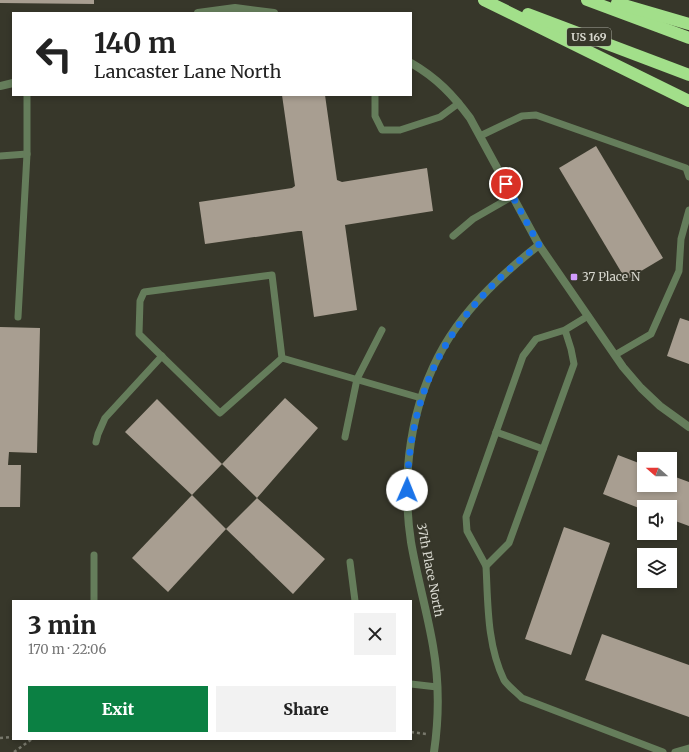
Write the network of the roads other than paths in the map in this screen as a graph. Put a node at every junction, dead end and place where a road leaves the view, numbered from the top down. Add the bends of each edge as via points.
1 (484, 0) edge
2 (490, 0) edge
3 (587, 0) edge
4 (605, 0) edge
5 (205, 12) edge
6 (266, 12) edge
7 (689, 24) edge
8 (689, 38) edge
9 (412, 64) edge
10 (689, 75) edge
11 (12, 83) edge
12 (0, 86) edge
13 (27, 96) edge
14 (375, 96) edge
15 (689, 101) edge
16 (459, 102) junction
17 (480, 136) junction
18 (27, 154) junction
19 (0, 156) edge
20 (689, 177) edge
21 (513, 196) junction
22 (689, 210) edge
23 (453, 236) dead end
24 (539, 245) junction
25 (588, 316) junction
26 (18, 317) dead end
27 (382, 330) dead end
28 (565, 330) junction
29 (615, 355) junction
30 (162, 356) junction
31 (282, 358) junction
32 (357, 379) junction
33 (421, 398) junction
34 (689, 427) edge
35 (496, 432) junction
36 (345, 437) dead end
37 (96, 442) dead end
38 (543, 449) junction
39 (94, 555) dead end
40 (350, 562) dead end
41 (486, 566) junction
42 (94, 600) edge
43 (355, 600) edge
44 (412, 684) edge
45 (437, 687) junction
46 (689, 748) edge
47 (434, 752) edge
48 (663, 752) edge
49 (675, 752) edge

1 - 15 highway
2 - 10 highway, US 169
3 - 8 highway
4 - 7 highway
5 - 6 street via 235,8
9 - 16 street via 444,86
11 - 12 street
13 - 18 lane
14 - 16 lane via 375,116 382,130 400,130 440,117
16 - 17 street
17 - 20 lane via 522,116 536,115 686,168
17 - 21 street
18 - 19 lane
18 - 26 lane
21 - 23 lane via 485,211
21 - 24 street
22 - 29 lane via 681,239 679,271 651,334
24 - 25 street
24 - 33 street, 37th Place North via 493,284 467,313 444,346
25 - 28 lane
25 - 29 street
27 - 32 lane
28 - 35 lane via 536,339 523,356
28 - 38 lane via 574,364
29 - 34 street via 641,388
30 - 31 lane via 220,413
30 - 31 lane via 140,334 140,301 144,292 272,275
30 - 37 lane via 105,418
31 - 32 lane
32 - 33 lane
32 - 36 lane
33 - 45 street, 37th Place North via 408,464 407,503 411,543 433,647
35 - 38 lane
35 - 41 lane via 466,517 467,531
38 - 41 lane via 509,543
39 - 42 lane
40 - 43 lane
41 - 48 lane via 488,615 494,650 505,681 522,698
44 - 45 lane
45 - 47 street, 37th Place North via 437,735
46 - 49 lane

